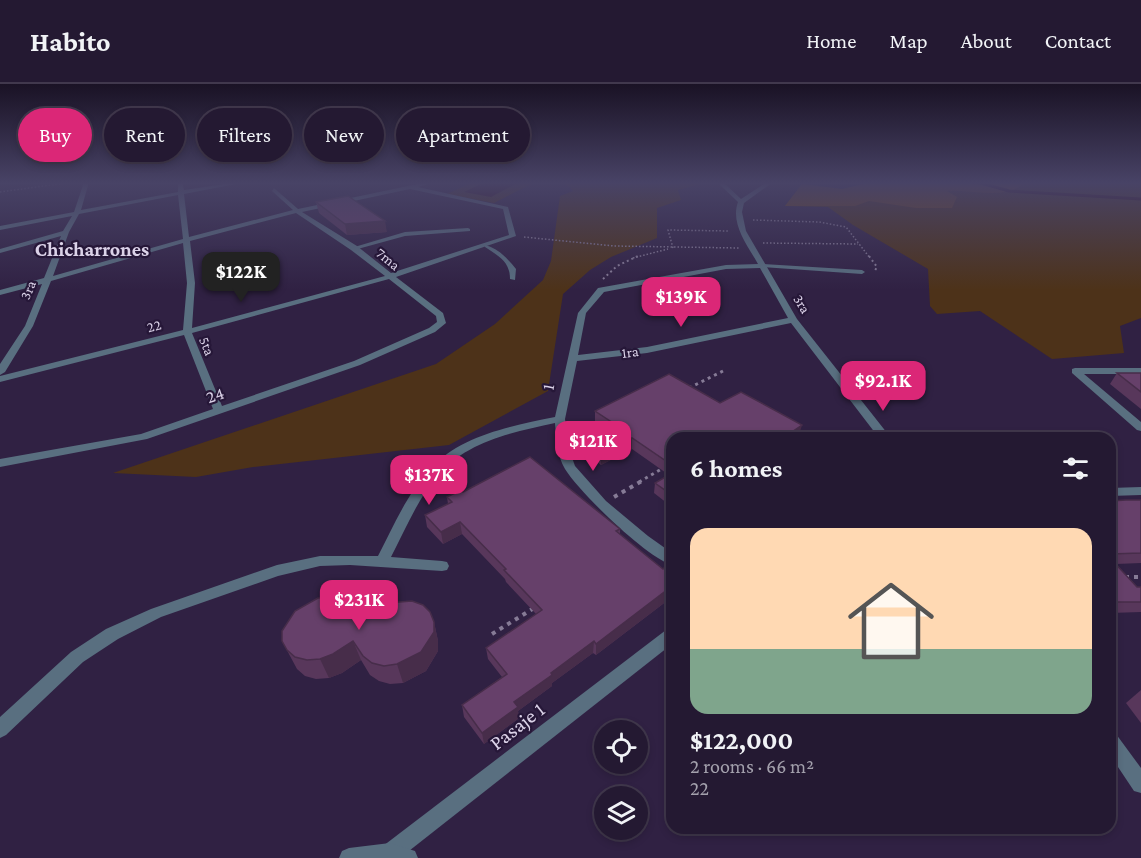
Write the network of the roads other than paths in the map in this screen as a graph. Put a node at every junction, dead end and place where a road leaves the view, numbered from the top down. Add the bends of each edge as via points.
1 (50, 218) edge
2 (73, 218) edge
3 (184, 218) edge
4 (273, 218) edge
5 (307, 218) edge
6 (509, 218) edge
7 (739, 218) edge
8 (0, 228) edge
9 (468, 230) dead end
10 (66, 232) junction
11 (186, 240) junction
12 (487, 246) junction
13 (354, 248) junction
14 (0, 250) edge
15 (763, 266) junction
16 (862, 272) road end
17 (388, 277) junction
18 (49, 279) junction
19 (513, 279) dead end
20 (0, 293) edge
21 (793, 320) junction
22 (432, 330) joint
23 (187, 332) junction
24 (572, 359) junction
25 (1141, 371) edge
26 (0, 372) edge
27 (0, 379) edge
28 (219, 411) junction
29 (560, 419) junction
30 (1141, 428) edge
31 (880, 432) edge
32 (0, 463) edge
33 (1141, 491) edge
34 (1116, 492) edge
35 (666, 556) edge
36 (382, 562) junction
37 (442, 566) dead end
38 (666, 640) edge
39 (0, 729) edge
40 (1116, 749) edge
41 (1141, 784) edge
42 (399, 856) edge
43 (349, 858) edge

1 - 8 street
2 - 10 street, 3ra
3 - 11 street, 5ta
4 - 11 street
5 - 13 street, 7ma
6 - 12 street, 22 via 513,236
7 - 15 street, 3ra
9 - 13 lane via 405,234
10 - 14 street
10 - 18 street, 3ra
11 - 18 street
11 - 23 street, 5ta via 191,283
12 - 17 street, 22
12 - 19 lane via 513,268
13 - 17 street, 7ma
15 - 16 lane
15 - 21 street, 3ra
15 - 24 street, 1 via 726,267 601,290 582,313
17 - 22 street, 7ma via 440,315 442,323
17 - 23 street, 22
18 - 20 street
18 - 26 street, 3ra via 29,326
21 - 24 street, 1ra via 646,350
21 - 31 street, 3ra
22 - 28 street, 24 via 357,363
23 - 27 street, 22
23 - 28 street, 5ta
24 - 29 street, 1
25 - 30 street via 1075,371
28 - 32 street, 24 via 143,437
29 - 35 street, 1 via 563,449 570,467 602,504
29 - 36 street via 473,444 434,471
33 - 34 street
36 - 37 street
36 - 39 street via 320,561 156,613 112,634 77,657
38 - 42 street, Pasaje 1
40 - 41 street
42 - 43 street

